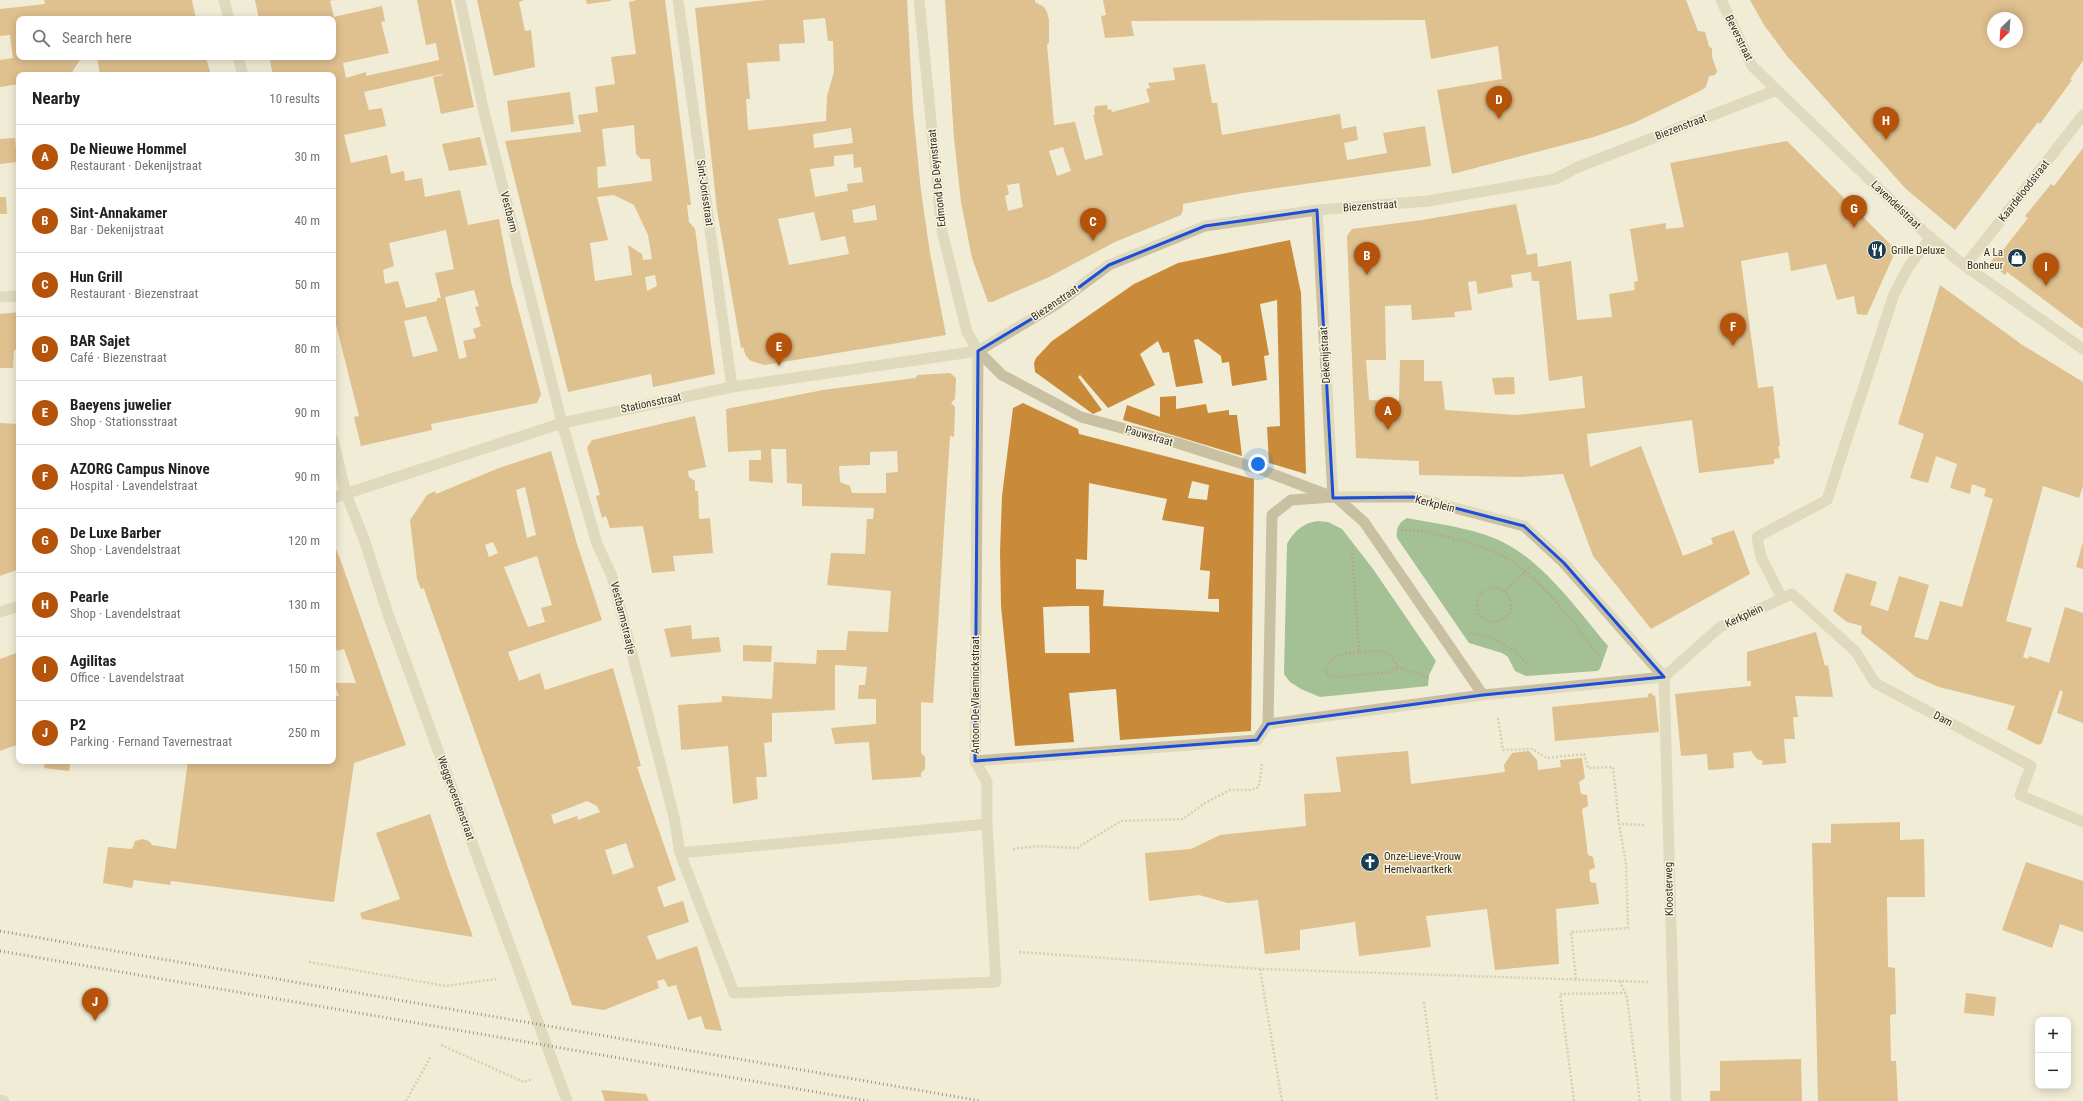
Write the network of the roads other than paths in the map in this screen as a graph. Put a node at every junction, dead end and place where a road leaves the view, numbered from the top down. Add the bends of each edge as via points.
1 (224, 0) edge
2 (460, 0) edge
3 (678, 0) edge
4 (919, 0) edge
5 (1721, 0) edge
6 (228, 16) edge
7 (239, 60) edge
8 (242, 72) edge
9 (1777, 90) junction
10 (2083, 115) edge
11 (1317, 210) junction
12 (1931, 237) junction
13 (1965, 266) junction
14 (16, 296) edge
15 (0, 297) edge
16 (2083, 349) edge
17 (978, 351) junction
18 (732, 387) junction
19 (562, 423) junction
20 (336, 452) edge
21 (346, 494) junction
22 (336, 497) edge
23 (1335, 498) junction
24 (1792, 594) joint
25 (1782, 598) junction
26 (16, 607) edge
27 (0, 612) edge
28 (1664, 677) junction
29 (1488, 695) junction
30 (1268, 724) junction
31 (975, 761) junction
32 (2083, 822) edge
33 (987, 824) junction
34 (680, 853) junction
35 (0, 1100) edge
36 (4, 1101) edge
37 (567, 1101) edge
38 (1676, 1101) edge

1 - 6 street
2 - 19 street, Vestbarm via 483,108
3 - 18 street, Sint-Jorisstraat
4 - 17 street, Edmond De Deynstraat via 942,232 967,332
5 - 9 street, Beverstraat via 1752,66
7 - 8 street
9 - 11 street, Biezenstraat via 1578,167 1555,179 1428,201
9 - 12 street, Lavendelstraat
10 - 13 street, Kaardeloodstraat
11 - 17 street, Biezenstraat via 1205,226 1109,265 1055,305
11 - 23 street, Dekenijstraat
12 - 13 street, Lavendelstraat
12 - 25 street via 1909,266 1894,294 1827,500 1757,537 1761,557
13 - 16 street, Lavendelstraat
14 - 15 street
17 - 18 street, Stationsstraat
17 - 23 street, Pauwstraat via 1002,375 1081,417 1177,443 1255,468
17 - 31 street, Antoon De Vlaeminckstraat
18 - 19 street, Stationsstraat
19 - 21 street, Stationsstraat
19 - 34 street, Vestbarmstraatje via 597,544 612,576 674,817
20 - 21 street, Weggevoerdenstraat
21 - 22 street, Stationsstraat
21 - 37 street, Weggevoerdenstraat
23 - 28 street, Kerkplein via 1413,498 1524,526 1564,563
23 - 29 street via 1364,522
23 - 30 street, Kerkplein via 1291,500 1272,515
24 - 25 street, Kerkplein
24 - 32 street, Dam via 1856,652 1875,683 2031,766 2020,795
25 - 28 street, Kerkplein via 1720,627
26 - 27 street
28 - 29 street
28 - 38 street, Kloosterweg
29 - 30 street
30 - 31 street, Antoon De Vlaeminckstraat via 1257,740
31 - 33 street via 987,782
33 - 34 street
33 - 34 street, Vestbarmstraatje via 996,982 734,993
35 - 36 street

